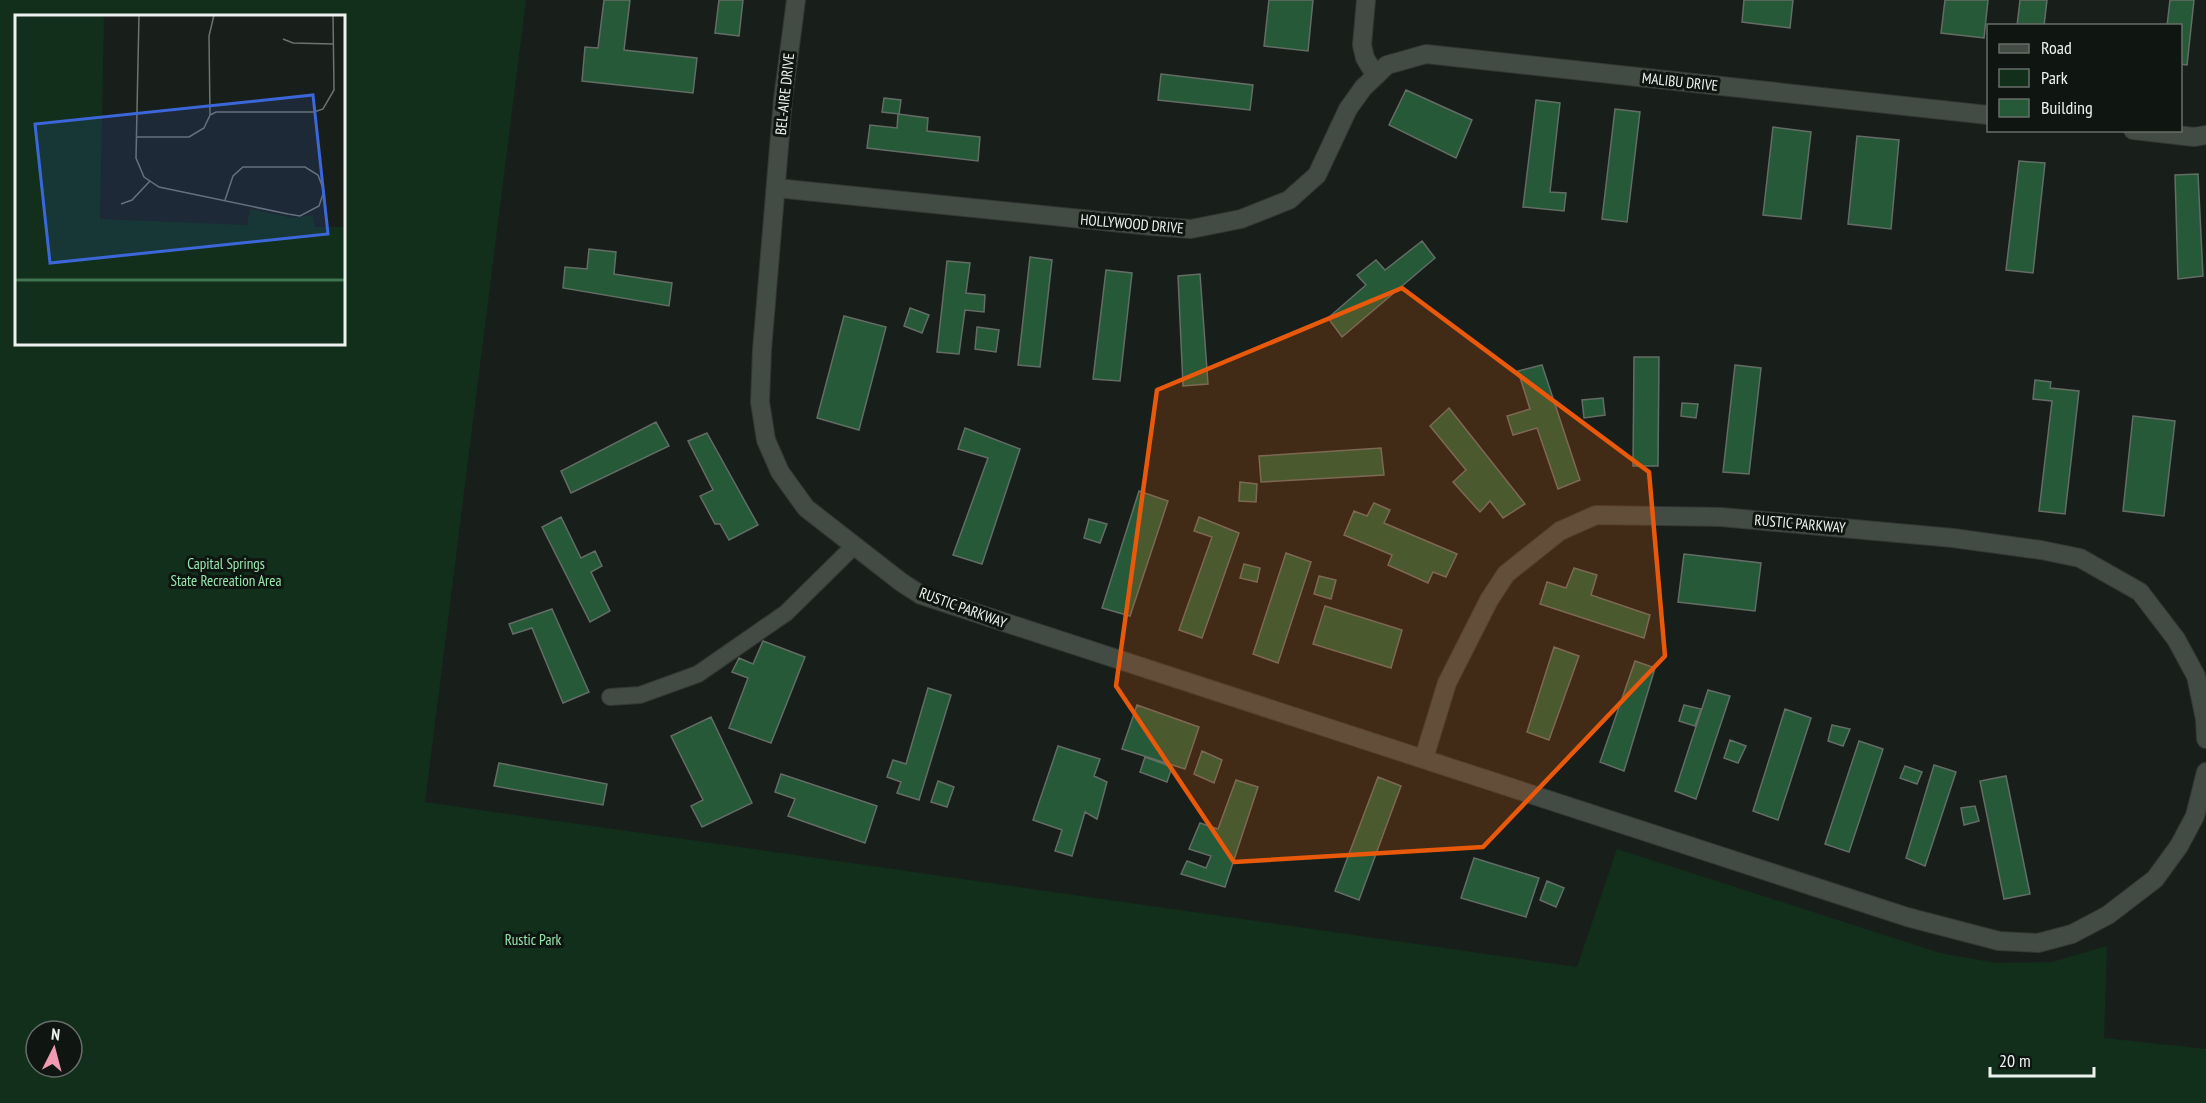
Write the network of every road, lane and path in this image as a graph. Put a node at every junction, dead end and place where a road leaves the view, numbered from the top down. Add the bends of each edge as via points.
1 (796, 0) edge
2 (1366, 0) edge
3 (1376, 76) junction
4 (1987, 115) edge
5 (2150, 132) edge
6 (2206, 135) edge
7 (776, 188) junction
8 (854, 546) junction
9 (610, 697) dead end
10 (2206, 739) edge
11 (1424, 758) junction
12 (2206, 772) edge

1 - 7 street, BEL-AIRE DRIVE
2 - 3 street via 1362,45
3 - 4 street, MALIBU DRIVE via 1387,65 1426,54
3 - 7 street, HOLLYWOOD DRIVE via 1348,109 1317,175 1288,200 1241,219 1191,229
5 - 6 street
7 - 8 street, RUSTIC PARKWAY via 762,350 760,402 766,440 780,472 806,508
8 - 9 lane via 786,613 698,674 640,694
8 - 11 street, RUSTIC PARKWAY via 921,595
10 - 11 street, RUSTIC PARKWAY via 2196,676 2176,639 2140,592 2080,558 1953,538 1721,517 1596,515 1560,531 1506,574 1447,683
11 - 12 street, RUSTIC PARKWAY via 1907,917 1999,941 2038,943 2072,934 2108,915 2155,879 2195,816

